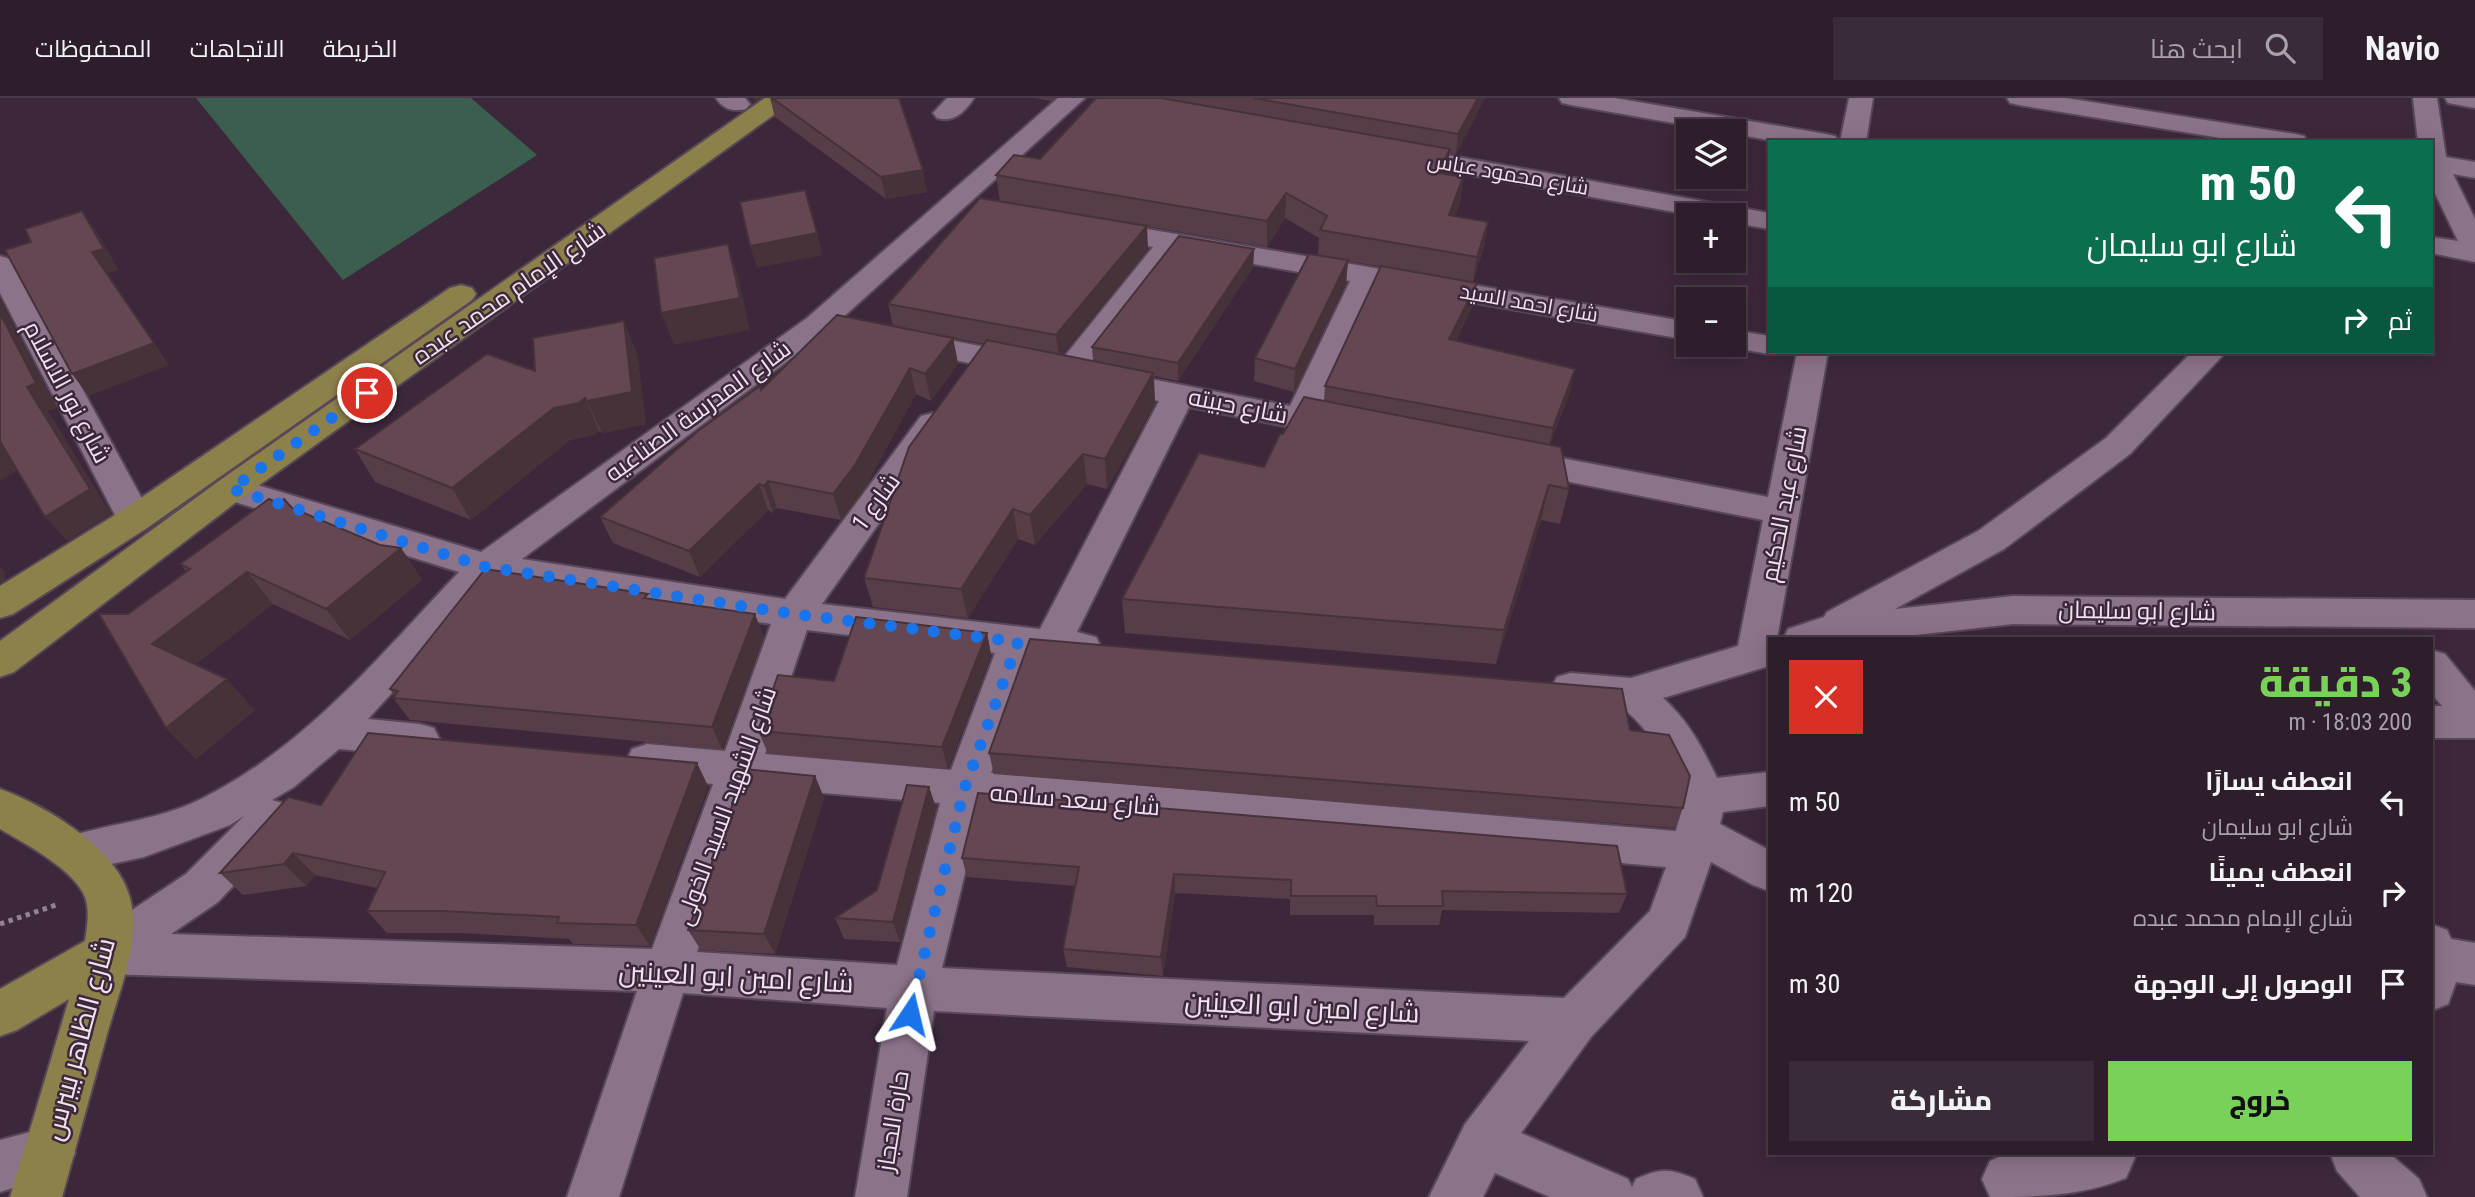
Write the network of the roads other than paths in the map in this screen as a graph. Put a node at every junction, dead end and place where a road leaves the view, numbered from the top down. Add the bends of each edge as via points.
1 (781, 98) edge
2 (1572, 98) edge
3 (1861, 98) edge
4 (2019, 98) edge
5 (2425, 98) edge
6 (2457, 98) edge
7 (1083, 99) edge
8 (737, 100) edge
9 (2475, 101) edge
10 (1814, 140) edge
11 (1853, 140) edge
12 (2282, 140) edge
13 (2430, 140) edge
14 (1370, 150) edge
15 (2433, 163) edge
16 (2433, 165) edge
17 (2475, 170) edge
18 (1768, 221) edge
19 (1063, 223) edge
20 (1172, 242) junction
21 (2433, 246) edge
22 (2475, 247) edge
23 (2475, 254) edge
24 (2433, 262) edge
25 (0, 265) edge
26 (1367, 275) junction
27 (818, 324) junction
28 (1676, 329) edge
29 (1746, 341) edge
30 (1768, 345) edge
31 (1812, 354) edge
32 (2208, 354) edge
33 (983, 356) junction
34 (1067, 373) junction
35 (1179, 394) junction
36 (1301, 418) junction
37 (1368, 431) edge
38 (1488, 455) edge
39 (231, 489) junction
40 (1783, 512) junction
41 (135, 519) junction
42 (486, 567) junction
43 (0, 604) edge
44 (794, 614) junction
45 (2475, 614) edge
46 (2064, 624) edge
47 (2400, 627) edge
48 (1812, 635) edge
49 (1035, 643) junction
50 (1121, 650) edge
51 (1762, 653) edge
52 (0, 662) edge
53 (2433, 668) edge
54 (1535, 685) edge
55 (1631, 693) junction
56 (2475, 721) edge
57 (2433, 722) edge
58 (331, 732) junction
59 (453, 743) edge
60 (616, 758) edge
61 (738, 770) junction
62 (964, 790) junction
63 (1768, 790) edge
64 (0, 807) edge
65 (1698, 827) junction
66 (74, 853) junction
67 (1768, 871) edge
68 (106, 953) junction
69 (667, 971) junction
70 (914, 988) junction
71 (0, 1014) edge
72 (1574, 1021) junction
73 (1483, 1142) junction
74 (2111, 1155) edge
75 (2357, 1155) edge
76 (0, 1166) edge
77 (43, 1175) edge
78 (2008, 1176) edge
79 (593, 1197) edge
80 (881, 1197) edge
81 (1455, 1197) edge
82 (1610, 1197) edge
83 (1654, 1197) edge
84 (1677, 1197) edge
85 (2401, 1197) edge

1 - 39 main road, شارع الإمام محمد عبده
2 - 10 street
3 - 11 street
4 - 12 street
5 - 13 street
6 - 9 street
7 - 27 street, شارع المدرسة الصناعيه via 968,207
8 - 41 main road, شارع الإمام محمد عبده
14 - 18 street, شارع محمود عباس
15 - 17 street
16 - 22 street
19 - 20 street, شارع احمد السيد
20 - 26 street, شارع احمد السيد
20 - 34 street
21 - 23 street
23 - 24 street
25 - 41 street, شارع نور الاسلام
26 - 28 street, شارع احمد السيد
26 - 36 street
27 - 33 street, شارع حبيته
27 - 42 street, شارع المدرسة الصناعيه
29 - 30 street
31 - 40 street, شارع عبد الحكيم
32 - 48 street via 2118,446 1991,540
33 - 34 street, شارع حبيته
33 - 44 street, شارع 1
34 - 35 street, شارع حبيته
35 - 36 street, شارع حبيته
35 - 49 street, حارة الحجاز
36 - 37 street, شارع حبيته
38 - 40 street
39 - 42 street
39 - 52 main road, شارع الإمام محمد عبده
40 - 51 street, شارع عبد الحكيم
41 - 43 main road, شارع الإمام محمد عبده
42 - 44 street
42 - 58 street, شارع المدرسة الصناعيه
44 - 49 street
44 - 61 street, شارع الشهيد السيد الخولى
45 - 47 street, شارع ابو سليمان
46 - 47 street, شارع ابو سليمان
46 - 48 street, شارع ابو سليمان via 2013,610
49 - 50 street
49 - 62 street, حارة الحجاز
51 - 55 street
53 - 56 street
54 - 55 street
55 - 65 street via 1664,723 1687,759
56 - 57 street
58 - 59 street
58 - 66 street, شارع المدرسة الصناعيه via 279,775 215,812 144,839
58 - 68 street, شارع المدرسة الصناعيه via 300,782 257,835 202,888
60 - 61 street, شارع سعد سلامه
61 - 62 street, شارع سعد سلامه
61 - 69 street, شارع الشهيد السيد الخولى
62 - 65 street, شارع سعد سلامه
62 - 70 street, حارة الحجاز
63 - 65 street
64 - 66 main road
65 - 67 street
65 - 72 street via 1669,923
66 - 68 main road, شارع الظاهر بيبرس via 105,888 110,920
68 - 69 street, شارع امين ابو العينين
68 - 71 main road
68 - 77 main road, شارع الظاهر بيبرس
69 - 70 street, شارع امين ابو العينين
69 - 79 street, شارع الشهيد السيد الخولى
70 - 72 street, شارع امين ابو العينين
70 - 80 street, حارة الحجاز
72 - 73 street
73 - 81 street
73 - 82 street
74 - 78 street via 2108,1160
75 - 85 street
76 - 77 street
83 - 84 street

